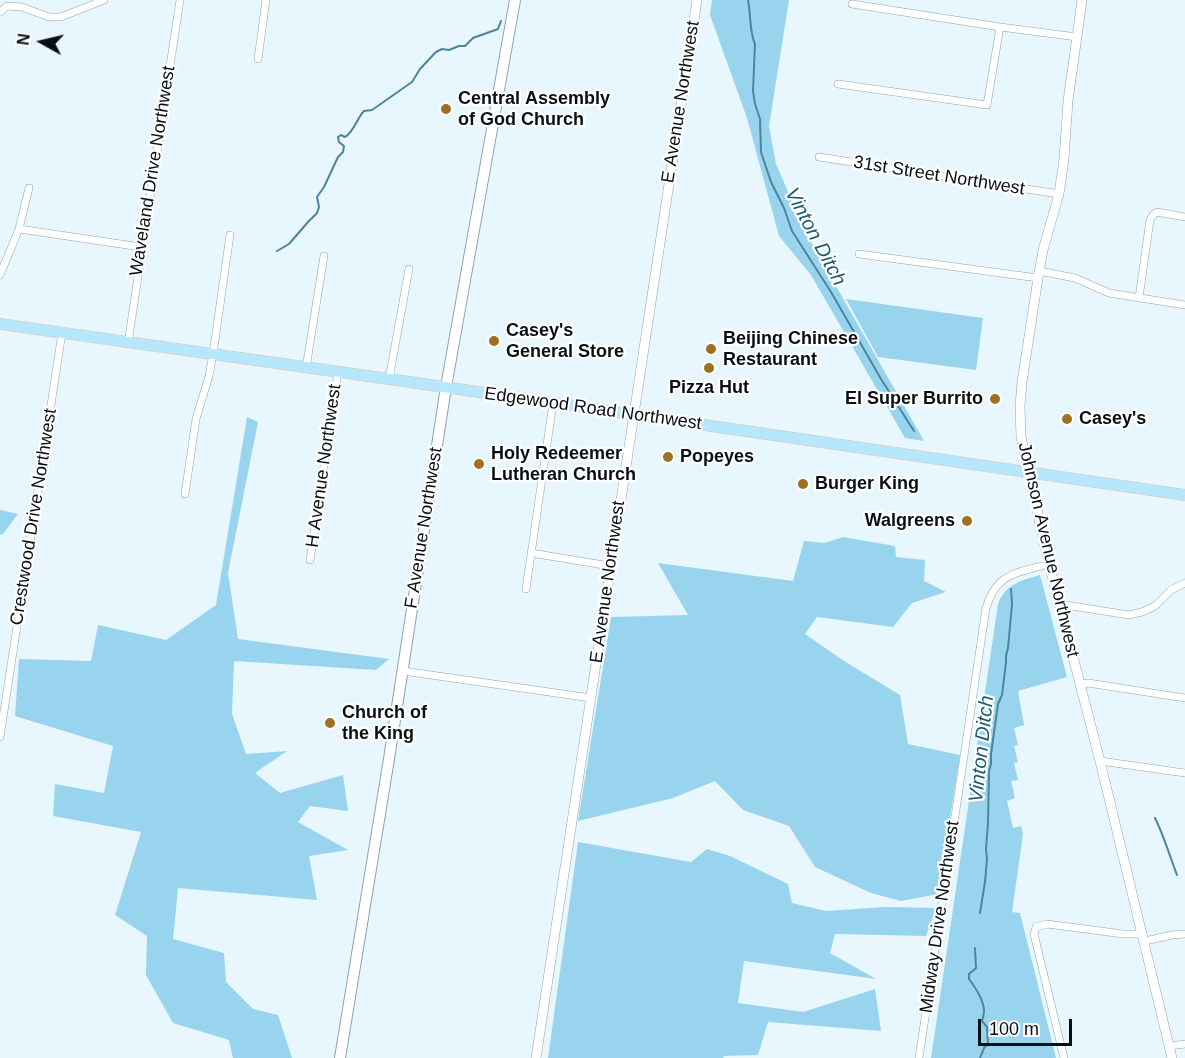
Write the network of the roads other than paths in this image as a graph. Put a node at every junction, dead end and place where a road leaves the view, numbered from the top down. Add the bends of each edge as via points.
1 (104, 0) edge
2 (180, 0) edge
3 (266, 0) edge
4 (515, 0) edge
5 (697, 0) edge
6 (1082, 0) edge
7 (852, 4) dead end
8 (4, 6) edge
9 (0, 12) edge
10 (1000, 27) junction
11 (1077, 37) junction
12 (258, 59) dead end
13 (838, 84) dead end
14 (819, 157) dead end
15 (29, 188) dead end
16 (1059, 194) junction
17 (1185, 217) edge
18 (19, 229) junction
19 (230, 235) dead end
20 (141, 247) junction
21 (859, 254) dead end
22 (324, 256) dead end
23 (410, 269) dead end
24 (0, 275) edge
25 (1038, 275) junction
26 (1139, 298) junction
27 (1185, 304) edge
28 (0, 324) edge
29 (62, 333) junction
30 (128, 343) junction
31 (213, 354) junction
32 (306, 368) junction
33 (338, 372) junction
34 (389, 379) junction
35 (446, 387) junction
36 (553, 403) junction
37 (634, 415) junction
38 (1028, 472) junction
39 (185, 494) dead end
40 (1185, 495) edge
41 (531, 553) junction
42 (310, 560) dead end
43 (1049, 564) junction
44 (610, 566) junction
45 (1185, 583) edge
46 (526, 589) dead end
47 (1059, 604) junction
48 (403, 671) junction
49 (1080, 684) junction
50 (591, 698) junction
51 (1185, 698) edge
52 (0, 737) edge
53 (1100, 761) junction
54 (1185, 773) edge
55 (1185, 934) edge
56 (1144, 937) junction
57 (1185, 1044) edge
58 (1170, 1046) junction
59 (340, 1058) edge
60 (536, 1058) edge
61 (919, 1058) edge
62 (1064, 1058) edge
63 (1172, 1058) edge

1 - 8 street via 60,17
2 - 20 street, Waveland Drive Northwest
3 - 12 street
4 - 35 main road, F Avenue Northwest
5 - 37 street, E Avenue Northwest
6 - 11 street, Johnson Avenue Northwest
7 - 10 street
8 - 9 street
10 - 11 street
10 - 13 street via 987,105
11 - 16 street, Johnson Avenue Northwest
14 - 16 street, 31st Street Northwest
15 - 18 street
16 - 25 street, Johnson Avenue Northwest
17 - 26 street via 1157,212 1150,220
18 - 20 street
18 - 24 street
19 - 31 street
20 - 30 street, Waveland Drive Northwest
21 - 25 street
22 - 32 street, H Avenue Northwest
23 - 34 street
25 - 26 street via 1075,278 1110,293
25 - 38 street, Johnson Avenue Northwest via 1020,406
26 - 27 street
28 - 29 main road, Edgewood Road Northwest
29 - 30 main road, Edgewood Road Northwest
29 - 52 street, Crestwood Drive Northwest
30 - 31 main road, Edgewood Road Northwest
31 - 32 main road, Edgewood Road Northwest
31 - 39 street via 196,419
32 - 33 main road, Edgewood Road Northwest
33 - 34 main road, Edgewood Road Northwest
33 - 42 street, H Avenue Northwest
34 - 35 main road, Edgewood Road Northwest
35 - 36 main road, Edgewood Road Northwest
35 - 48 main road, F Avenue Northwest
36 - 37 main road, Edgewood Road Northwest
36 - 41 street
37 - 38 main road, Edgewood Road Northwest
37 - 44 street, E Avenue Northwest
38 - 40 main road, Edgewood Road Northwest
38 - 43 street, Johnson Avenue Northwest
41 - 44 street
41 - 46 street
43 - 47 street, Johnson Avenue Northwest
43 - 61 street, Midway Drive Northwest via 1011,574 996,587 986,608
44 - 50 street, E Avenue Northwest
45 - 47 street via 1155,606 1135,614
47 - 49 street, Johnson Avenue Northwest
48 - 50 street
48 - 59 main road, F Avenue Northwest
49 - 51 street
49 - 53 street, Johnson Avenue Northwest
50 - 60 street, E Avenue Northwest
53 - 54 street
53 - 56 street, Johnson Avenue Northwest
55 - 56 street
56 - 58 street, Johnson Avenue Northwest
56 - 62 street via 1047,924 1036,927 1034,934
57 - 58 street
58 - 63 street, Johnson Avenue Northwest

